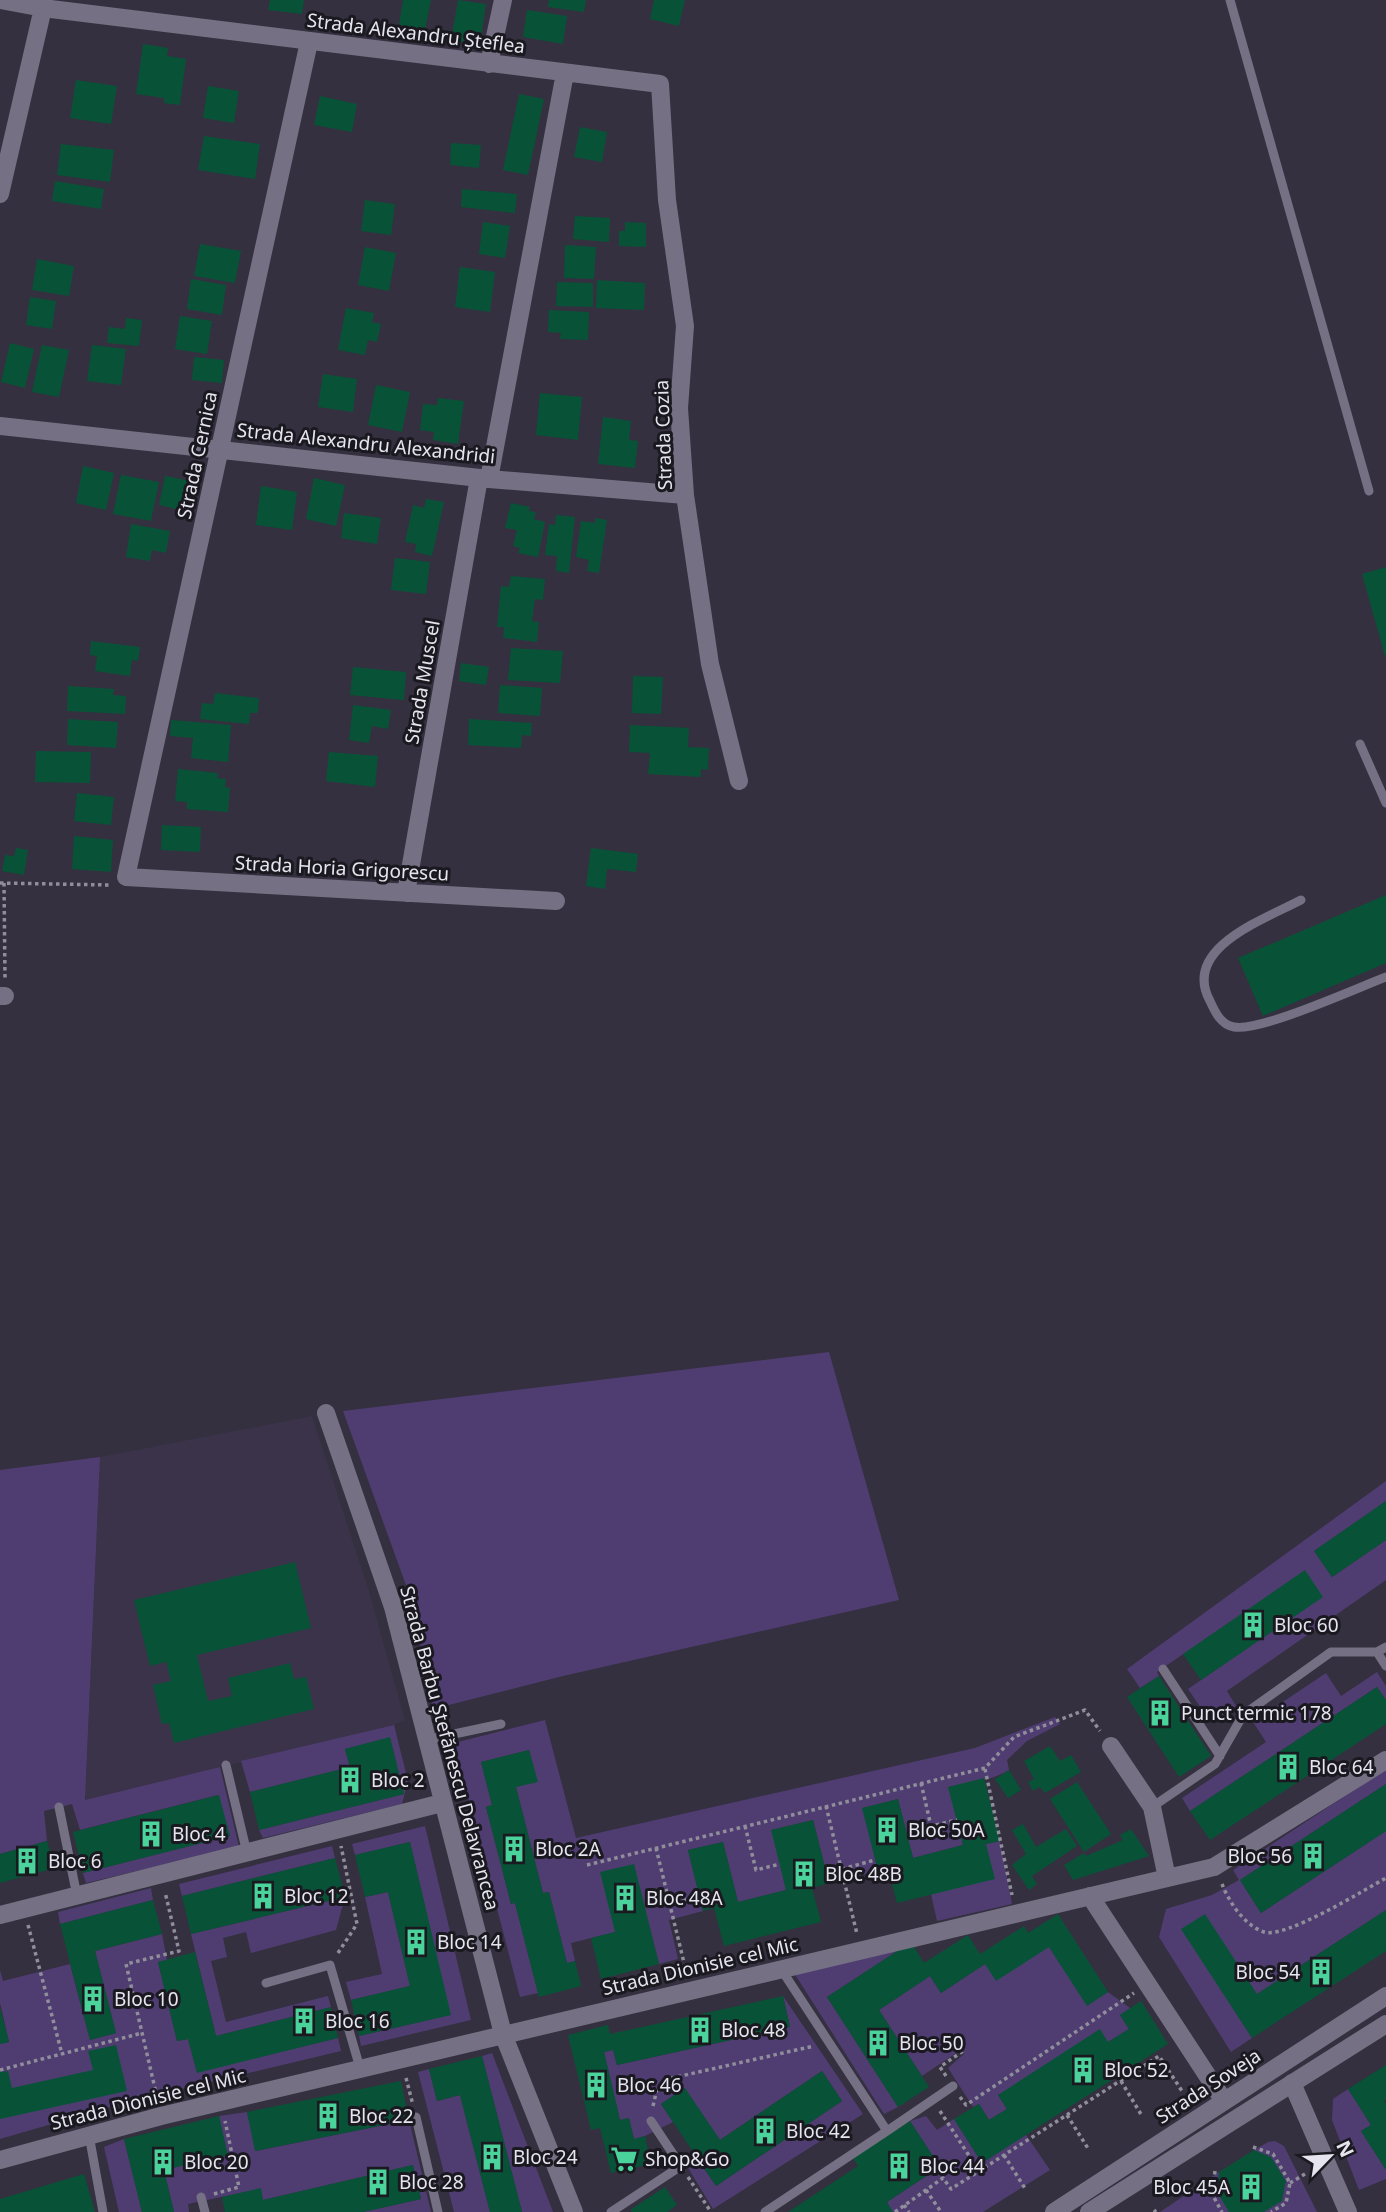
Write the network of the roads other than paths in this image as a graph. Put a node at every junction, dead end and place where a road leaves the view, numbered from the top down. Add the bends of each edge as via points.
1 (1, 0) edge
2 (503, 0) edge
3 (1230, 0) edge
4 (43, 8) junction
5 (309, 42) junction
6 (489, 64) junction
7 (565, 72) junction
8 (660, 84) joint
9 (0, 194) edge
10 (0, 426) edge
11 (220, 448) junction
12 (484, 478) junction
13 (1369, 491) dead end
14 (685, 495) junction
15 (1360, 744) dead end
16 (739, 781) dead end
17 (1386, 803) edge
18 (126, 877) joint
19 (407, 893) junction
20 (1301, 900) dead end
21 (556, 901) dead end
22 (1386, 977) edge
23 (326, 1413) dead end
24 (1382, 1650) edge
25 (1386, 1666) edge
26 (1163, 1669) dead end
27 (501, 1724) dead end
28 (426, 1740) junction
29 (1111, 1746) road end
30 (1220, 1756) junction
31 (1386, 1760) edge
32 (226, 1765) dead end
33 (442, 1803) junction
34 (59, 1807) dead end
35 (1152, 1807) junction
36 (247, 1853) junction
37 (1167, 1878) junction
38 (78, 1896) junction
39 (1090, 1896) junction
40 (0, 1916) edge
41 (781, 1969) junction
42 (265, 1983) dead end
43 (1386, 1996) edge
44 (1386, 2024) edge
45 (503, 2034) junction
46 (360, 2068) junction
47 (1292, 2083) junction
48 (953, 2086) road end
49 (1223, 2101) junction
50 (416, 2117) road end
51 (651, 2121) road end
52 (887, 2131) junction
53 (89, 2135) junction
54 (0, 2160) edge
55 (201, 2197) road end
56 (1343, 2208) edge
57 (103, 2212) edge
58 (205, 2212) edge
59 (438, 2212) edge
60 (574, 2212) edge
61 (611, 2212) edge
62 (765, 2212) edge
63 (1054, 2212) edge
64 (1089, 2212) edge

1 - 4 street, Strada Alexandru Șteflea
2 - 6 street
3 - 13 lane
4 - 5 street, Strada Alexandru Șteflea
4 - 9 street
5 - 6 street, Strada Alexandru Șteflea
5 - 11 street, Strada Cernica
6 - 7 street, Strada Alexandru Șteflea
7 - 8 street, Strada Alexandru Șteflea
7 - 12 street, Strada Muscel
8 - 14 street, Strada Cozia via 667,201 685,326 679,408
10 - 11 street, Strada Alexandru Alexandridi
11 - 12 street, Strada Alexandru Alexandridi
11 - 18 street, Strada Cernica
12 - 14 street, Strada Alexandru Alexandridi
12 - 19 street, Strada Muscel
14 - 16 street, Strada Cozia via 710,664
15 - 17 lane
18 - 19 street, Strada Horia Grigorescu
19 - 21 street, Strada Horia Grigorescu
20 - 22 lane via 1217,948 1204,967 1205,993 1219,1018 1234,1027 1260,1026
23 - 28 street, Strada Barbu Ștefănescu Delavrancea via 393,1607
24 - 25 lane
24 - 30 lane via 1331,1652 1244,1715
26 - 30 lane
27 - 28 lane
28 - 33 street, Strada Barbu Ștefănescu Delavrancea
29 - 35 street
30 - 35 lane
31 - 37 street, Strada Dionisie cel Mic via 1214,1867
32 - 36 lane
33 - 36 street
33 - 45 street, Strada Barbu Ștefănescu Delavrancea
34 - 38 lane
35 - 37 street
36 - 38 street
37 - 39 street, Strada Dionisie cel Mic
38 - 40 street
39 - 41 street, Strada Dionisie cel Mic
39 - 49 street
41 - 45 street, Strada Dionisie cel Mic
41 - 52 lane
42 - 46 lane via 330,1965
43 - 49 street, Strada Soveja
44 - 47 street
45 - 46 street, Strada Dionisie cel Mic
45 - 60 street, Strada Barbu Ștefănescu Delavrancea
46 - 53 street, Strada Dionisie cel Mic
47 - 56 street
47 - 64 street
48 - 52 lane
49 - 63 street, Strada Soveja
50 - 59 lane
51 - 61 lane via 681,2166
52 - 62 lane
53 - 54 street, Strada Dionisie cel Mic
53 - 57 lane
55 - 58 lane

